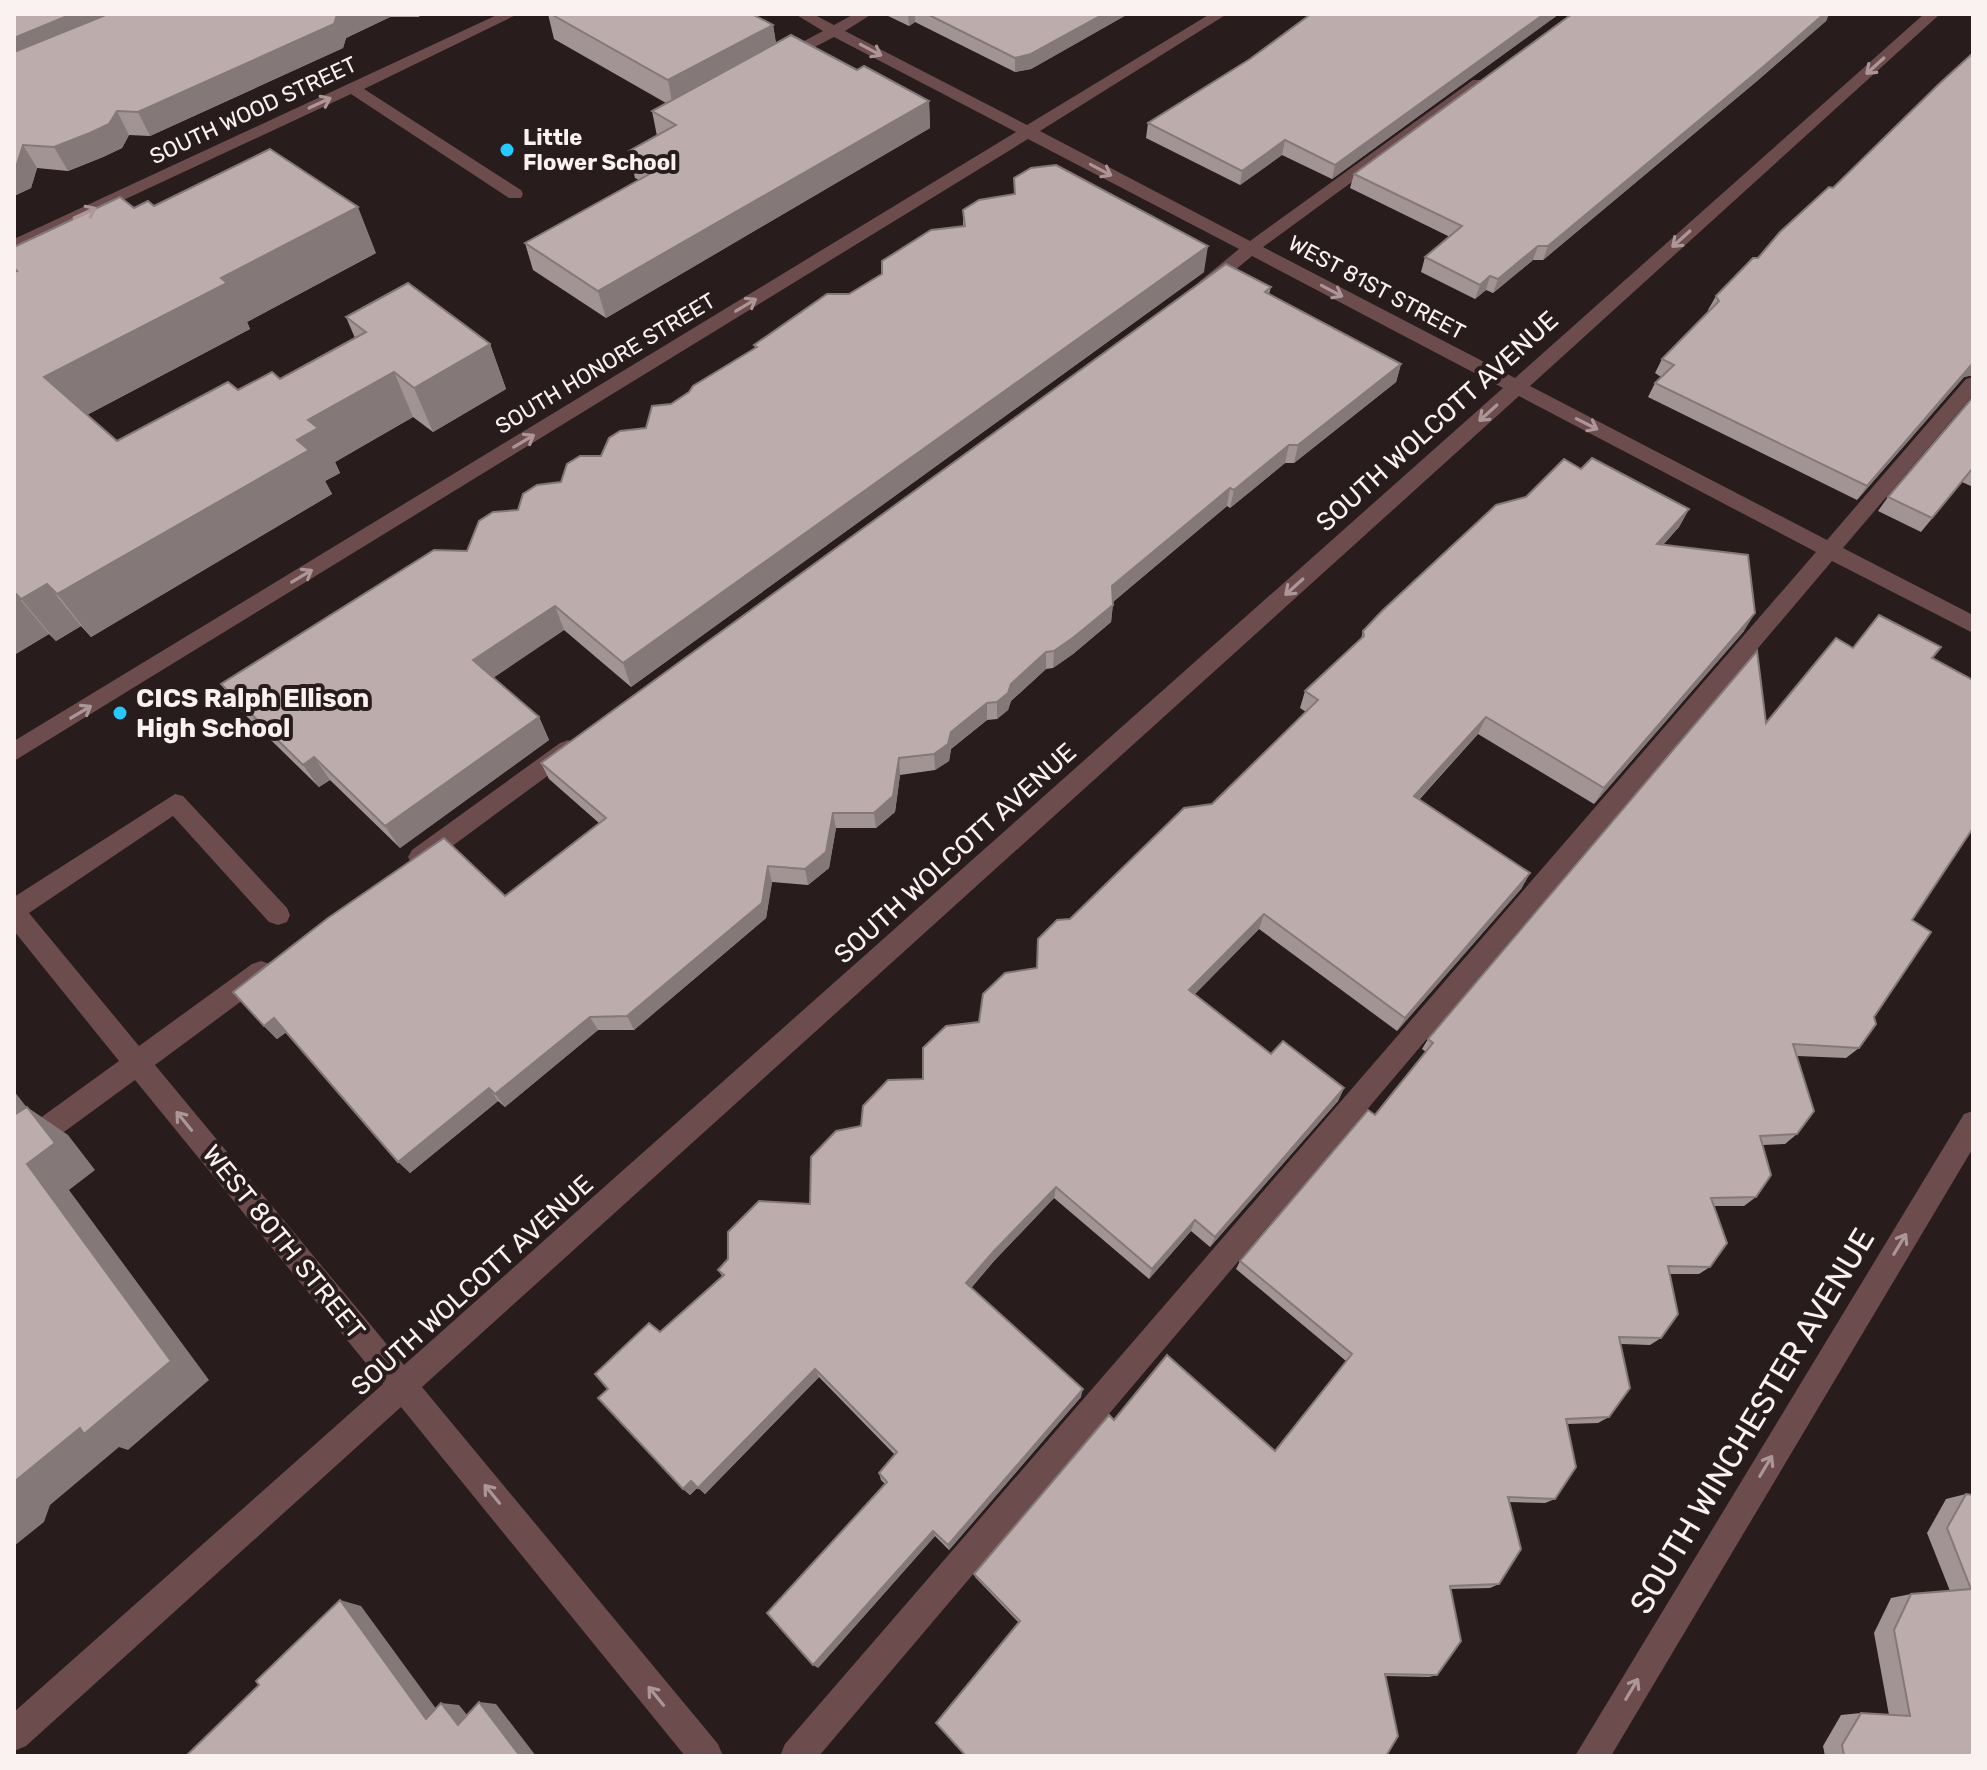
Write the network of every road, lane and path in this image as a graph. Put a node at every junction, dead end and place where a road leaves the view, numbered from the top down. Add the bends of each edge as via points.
1 (511, 14) edge
2 (802, 14) edge
3 (865, 14) edge
4 (1220, 14) edge
5 (1933, 14) edge
6 (834, 31) junction
7 (1499, 68) edge
8 (761, 69) edge
9 (352, 88) junction
10 (1028, 133) junction
11 (515, 194) dead end
12 (14, 246) edge
13 (1251, 249) junction
14 (1183, 302) edge
15 (1973, 383) edge
16 (1516, 387) junction
17 (1831, 551) junction
18 (1973, 625) edge
19 (587, 735) edge
20 (14, 752) edge
21 (406, 867) edge
22 (14, 911) edge
23 (278, 915) dead end
24 (277, 961) edge
25 (137, 1063) junction
26 (1973, 1123) edge
27 (14, 1153) edge
28 (402, 1386) junction
29 (14, 1734) edge
30 (706, 1756) edge
31 (797, 1756) edge
32 (1592, 1756) edge

1 - 9 street, SOUTH WOOD STREET
2 - 6 street, WEST 81ST STREET
3 - 6 street
4 - 10 street, SOUTH HONORE STREET
5 -> 16 street, SOUTH WOLCOTT AVENUE
6 - 8 street
6 -> 10 street, WEST 81ST STREET
7 - 13 street
9 - 11 street
12 -> 9 street, SOUTH WOOD STREET
10 -> 13 street, WEST 81ST STREET
20 -> 10 street, SOUTH HONORE STREET
13 - 14 street
13 -> 16 street, WEST 81ST STREET
15 - 17 street
16 -> 17 street, WEST 81ST STREET
16 -> 28 street, SOUTH WOLCOTT AVENUE
17 - 18 street, WEST 81ST STREET
17 - 31 street
19 - 21 street
22 - 23 street via 175,803
22 - 25 street, WEST 80TH STREET
24 - 25 street
25 - 27 street
28 -> 25 street, WEST 80TH STREET
32 -> 26 street, SOUTH WINCHESTER AVENUE
28 - 29 street, SOUTH WOLCOTT AVENUE
30 -> 28 street, WEST 80TH STREET

